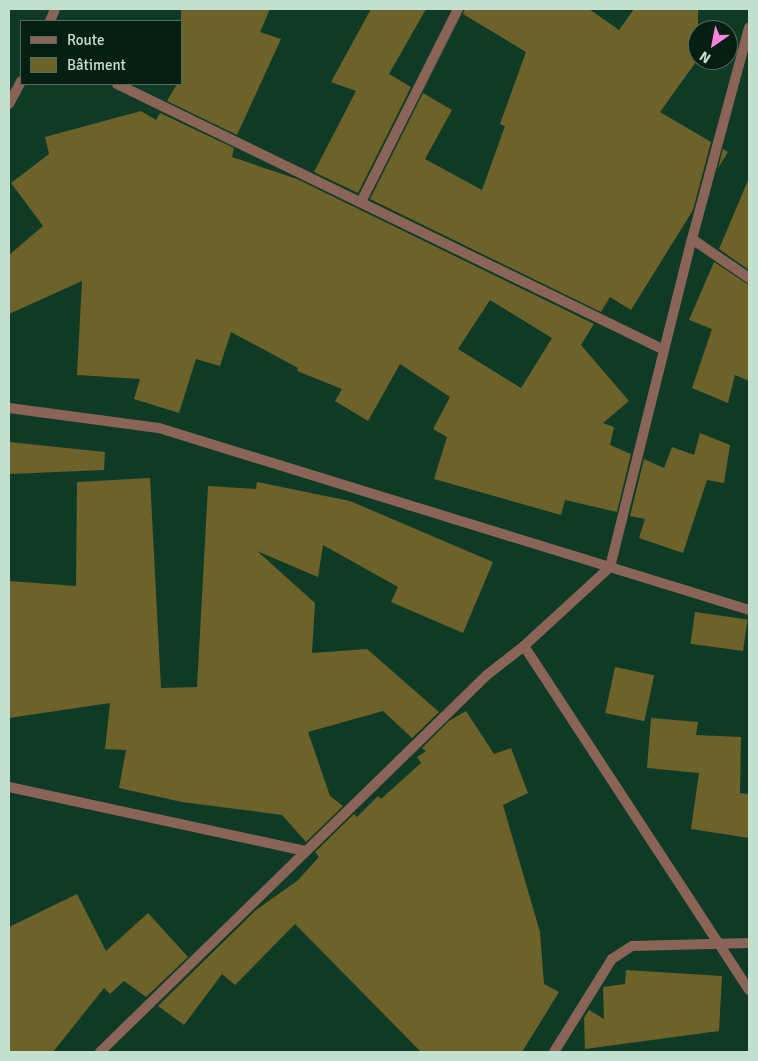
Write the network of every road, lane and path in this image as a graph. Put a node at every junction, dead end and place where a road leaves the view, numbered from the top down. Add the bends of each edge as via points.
1 (458, 9) edge
2 (749, 28) edge
3 (20, 83) edge
4 (119, 85) edge
5 (9, 104) edge
6 (361, 202) junction
7 (692, 239) junction
8 (749, 278) edge
9 (664, 350) junction
10 (9, 408) edge
11 (610, 567) junction
12 (749, 610) edge
13 (524, 646) junction
14 (9, 787) edge
15 (306, 851) junction
16 (749, 943) edge
17 (722, 945) junction
18 (749, 990) edge
19 (100, 1052) edge
20 (554, 1052) edge

1 - 6 street
2 - 7 street
3 - 5 street
4 - 6 street
6 - 9 street
7 - 8 street
7 - 9 street
9 - 11 street
10 - 11 street via 159,428
11 - 12 street
11 - 13 street
13 - 15 street via 487,675
13 - 17 street
14 - 15 street
15 - 19 street
16 - 17 street
17 - 18 street
17 - 20 street via 632,946 612,958

